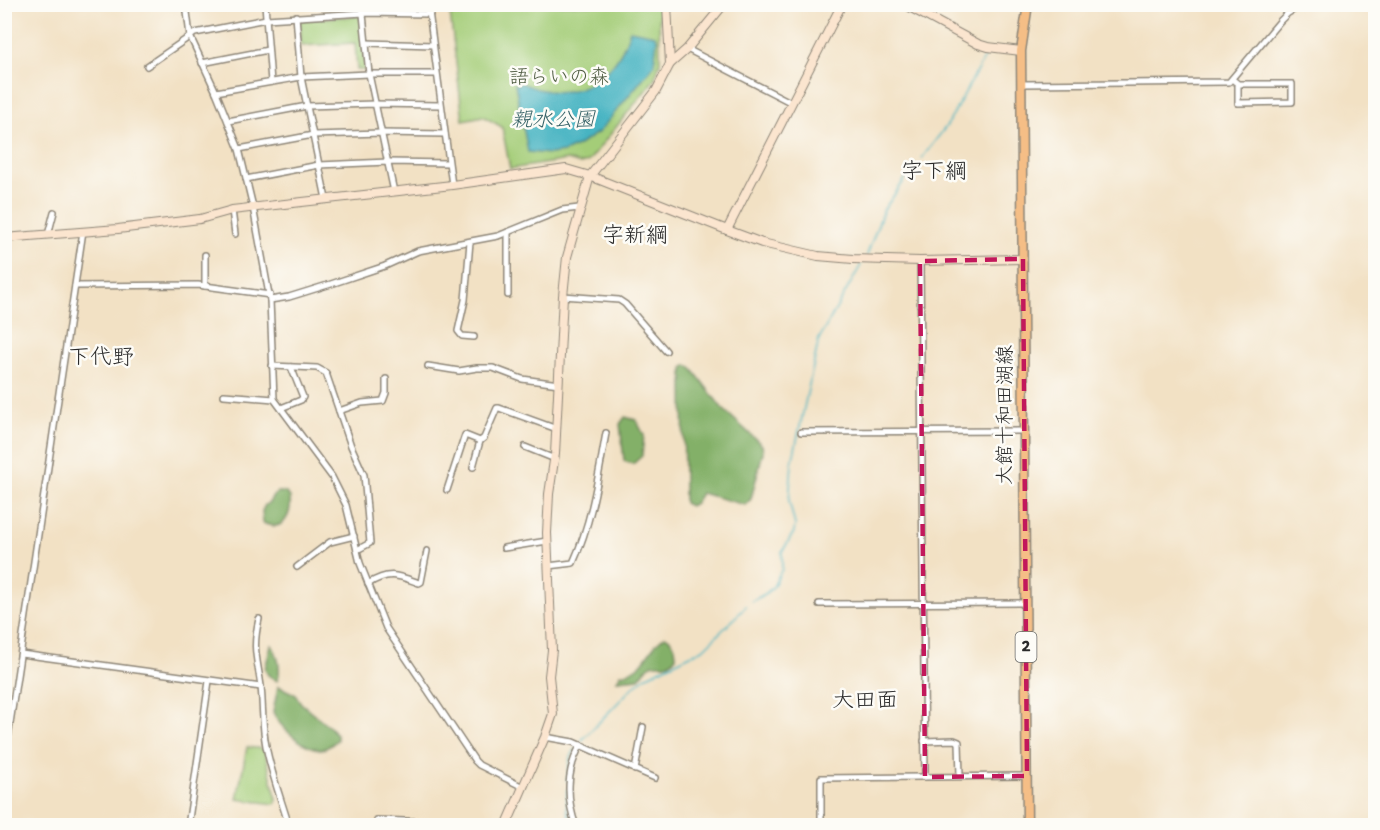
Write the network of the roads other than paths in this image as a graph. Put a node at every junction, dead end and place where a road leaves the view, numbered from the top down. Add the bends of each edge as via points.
1 (265, 4) edge
2 (362, 4) edge
3 (428, 4) edge
4 (667, 4) edge
5 (724, 4) edge
6 (842, 4) edge
7 (904, 4) edge
8 (1028, 4) edge
9 (1304, 4) edge
10 (188, 5) edge
11 (364, 13) junction
12 (430, 14) junction
13 (296, 16) junction
14 (266, 19) junction
15 (190, 36) junction
16 (367, 43) junction
17 (433, 45) junction
18 (687, 49) junction
19 (268, 50) junction
20 (1021, 51) junction
21 (202, 63) junction
22 (670, 64) junction
23 (147, 66) dead end
24 (369, 74) junction
25 (436, 74) junction
26 (301, 77) junction
27 (1232, 79) junction
28 (271, 82) junction
29 (1022, 84) junction
30 (1238, 84) junction
31 (216, 92) junction
32 (792, 103) junction
33 (375, 104) junction
34 (440, 105) junction
35 (307, 106) junction
36 (228, 122) junction
37 (381, 133) junction
38 (445, 134) junction
39 (313, 135) junction
40 (239, 149) junction
41 (388, 162) junction
42 (448, 163) junction
43 (319, 165) junction
44 (590, 176) junction
45 (246, 179) junction
46 (452, 185) junction
47 (394, 192) junction
48 (326, 199) junction
49 (253, 207) junction
50 (579, 208) junction
51 (232, 210) junction
52 (54, 212) dead end
53 (727, 230) junction
54 (83, 231) junction
55 (508, 232) junction
56 (235, 234) dead end
57 (48, 235) junction
58 (4, 238) edge
59 (470, 242) junction
60 (205, 255) dead end
61 (1023, 259) junction
62 (920, 261) junction
63 (75, 286) junction
64 (205, 286) junction
65 (508, 295) dead end
66 (563, 296) junction
67 (270, 297) junction
68 (474, 337) dead end
69 (666, 351) dead end
70 (272, 366) junction
71 (428, 366) dead end
72 (291, 367) junction
73 (386, 379) dead end
74 (559, 384) junction
75 (224, 395) dead end
76 (273, 399) junction
77 (281, 408) junction
78 (339, 411) junction
79 (557, 429) junction
80 (1023, 431) junction
81 (801, 432) dead end
82 (922, 432) junction
83 (606, 433) dead end
84 (480, 441) junction
85 (525, 447) dead end
86 (555, 459) junction
87 (473, 467) dead end
88 (447, 490) dead end
89 (354, 536) junction
90 (548, 541) junction
91 (504, 548) dead end
92 (357, 550) junction
93 (427, 551) dead end
94 (547, 566) junction
95 (297, 567) dead end
96 (368, 584) junction
97 (1026, 603) junction
98 (819, 604) dead end
99 (923, 604) junction
100 (259, 618) dead end
101 (21, 654) junction
102 (209, 681) junction
103 (261, 687) junction
104 (643, 727) dead end
105 (545, 737) junction
106 (924, 741) junction
107 (581, 745) junction
108 (4, 764) edge
109 (635, 770) junction
110 (960, 776) junction
111 (1027, 776) junction
112 (925, 777) junction
113 (655, 778) dead end
114 (523, 787) junction
115 (377, 820) dead end
116 (189, 825) edge
117 (289, 825) edge
118 (442, 825) edge
119 (506, 825) edge
120 (576, 825) edge
121 (821, 825) edge
122 (1027, 825) edge

1 - 14 street
2 - 11 street
3 - 12 street
4 - 22 street
5 - 18 street
6 - 32 street
7 - 20 street via 978,44
8 - 20 main road, 大館十和田湖線 / 2
9 - 27 street via 1280,21
10 - 15 street
11 - 12 street
11 - 13 street
11 - 16 street
12 - 17 street
13 - 14 street
13 - 26 street
14 - 15 street
14 - 19 street
15 - 21 street
15 - 23 street
16 - 17 street
16 - 24 street
17 - 25 street
18 - 22 street
18 - 32 street
19 - 21 street
19 - 28 street
20 - 29 main road, 大館十和田湖線 / 2
21 - 31 street
22 - 44 street via 657,92
24 - 25 street
24 - 26 street
24 - 33 street
25 - 34 street
26 - 28 street
26 - 35 street
27 - 29 street via 1224,83
27 - 30 street
28 - 31 street
29 - 61 main road, 大館十和田湖線 / 2
30 - 30 street via 1292,84 1292,102 1238,103
31 - 36 street
32 - 53 street
33 - 34 street
33 - 35 street
33 - 37 street
34 - 38 street
35 - 36 street
35 - 39 street
36 - 40 street
37 - 38 street
37 - 39 street
37 - 41 street
38 - 42 street
39 - 40 street
39 - 43 street
40 - 45 street
41 - 42 street
41 - 43 street
41 - 47 street
42 - 46 street
43 - 45 street
43 - 48 street
44 - 46 street via 566,169
44 - 50 street
44 - 53 street
45 - 49 street
46 - 47 street
47 - 48 street
48 - 49 street
49 - 51 street
49 - 67 street
50 - 55 street via 562,210
50 - 66 street via 567,257
51 - 54 street via 200,219
51 - 56 street
52 - 57 street
53 - 62 street via 818,256
54 - 57 street
54 - 63 street
55 - 59 street
55 - 65 street
57 - 58 street
59 - 67 street via 418,251 331,284 289,297
59 - 68 street via 458,331 462,336
60 - 64 street
61 - 62 street
61 - 80 main road, 大館十和田湖線 / 2
62 - 82 street
63 - 64 street
63 - 101 street
64 - 67 street
66 - 69 street via 619,300
66 - 74 street
67 - 70 street
70 - 72 street
70 - 76 street
71 - 74 street via 459,371 493,368 522,379
72 - 77 street via 303,397
72 - 78 street via 317,368 326,373
73 - 78 street via 383,401
74 - 79 street
75 - 76 street
76 - 77 street
77 - 89 street via 332,477 346,505
78 - 92 street via 367,491 370,543
79 - 84 street via 496,408
79 - 86 street
80 - 82 street
80 - 97 main road, 大館十和田湖線 / 2
81 - 82 street
82 - 99 street
83 - 94 street via 594,504 573,563
84 - 87 street
84 - 88 street via 465,435
85 - 86 street
86 - 90 street via 549,494
89 - 92 street
89 - 95 street via 330,542
90 - 91 street
90 - 94 street
92 - 96 street
93 - 96 street via 421,582 387,575
94 - 105 street via 553,714
96 - 114 street via 386,628 475,761
97 - 99 street
97 - 111 main road, 大館十和田湖線 / 2
98 - 99 street
99 - 106 street
100 - 103 street via 255,658
101 - 102 street
101 - 108 street
102 - 103 street
102 - 116 street
103 - 117 street via 266,747
104 - 109 street
105 - 107 street
105 - 114 street
106 - 110 street via 959,742
106 - 112 street
107 - 109 street
107 - 120 street via 573,759 569,785
109 - 113 street
110 - 111 street
110 - 112 street
111 - 122 main road, 大館十和田湖線 / 2
112 - 121 street via 821,778
114 - 119 street
115 - 118 street

